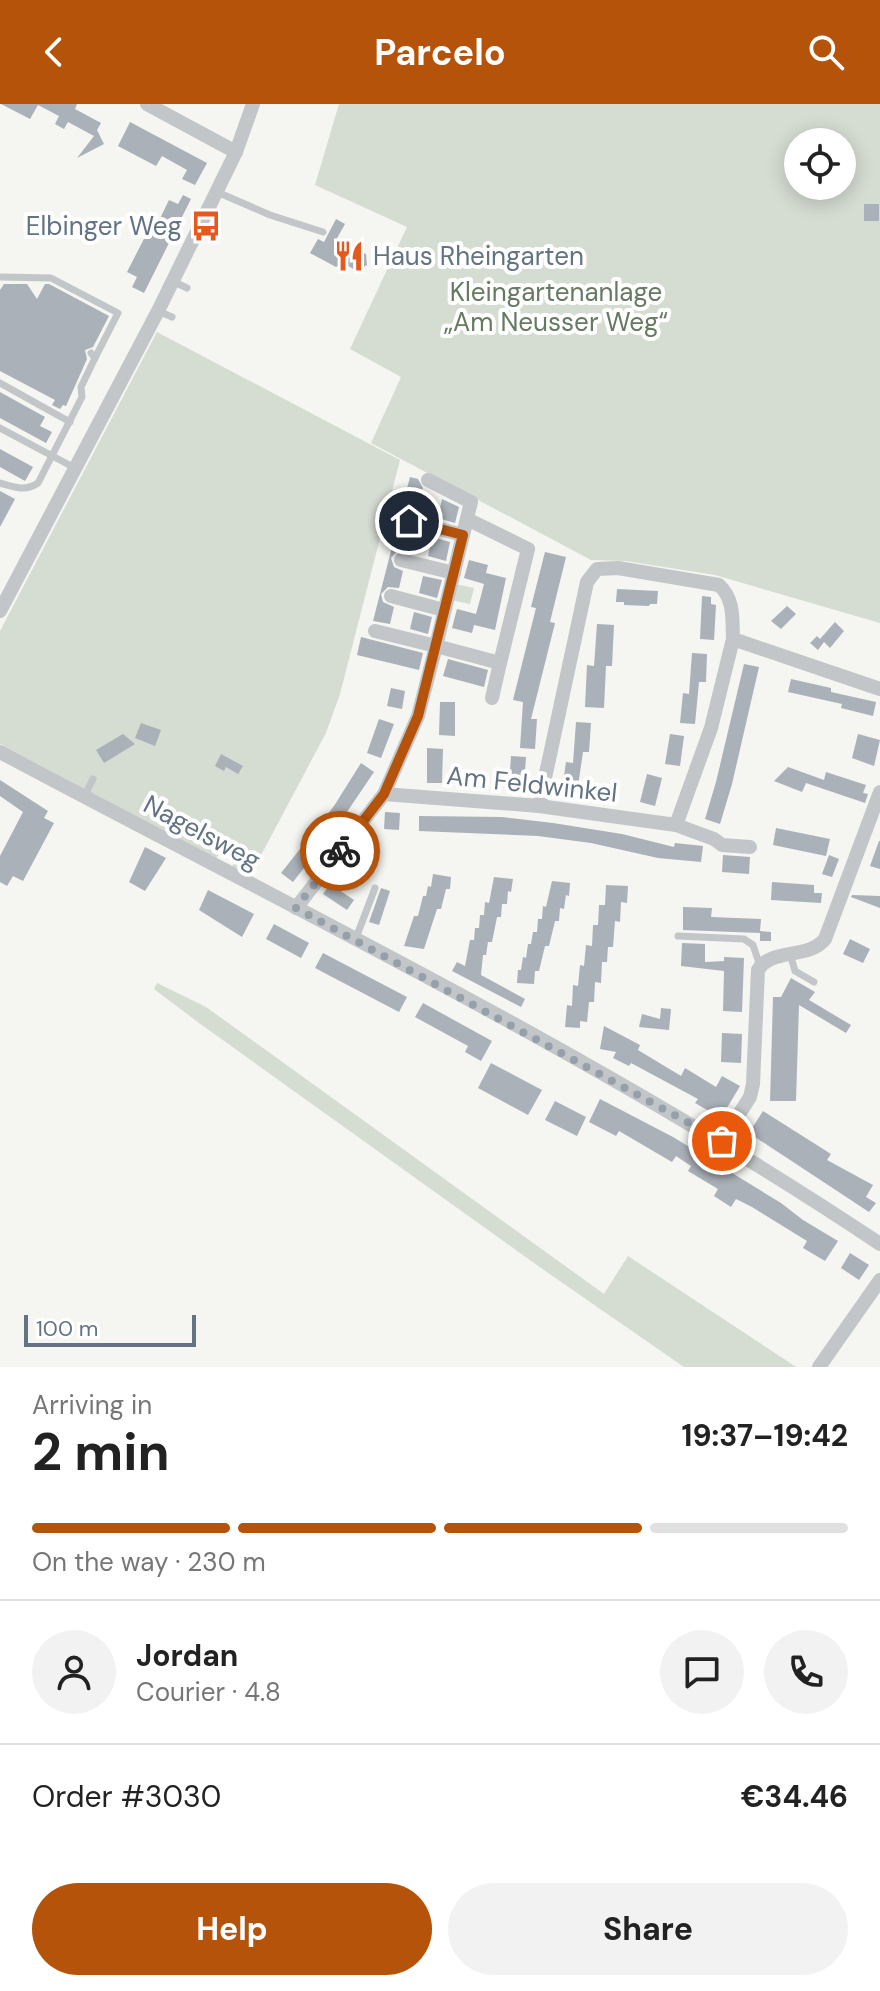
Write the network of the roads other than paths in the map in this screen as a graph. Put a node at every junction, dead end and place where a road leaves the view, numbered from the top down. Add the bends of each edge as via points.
1 (147, 104) edge
2 (253, 104) edge
3 (236, 152) junction
4 (217, 192) junction
5 (323, 232) dead end
6 (0, 277) edge
7 (172, 281) junction
8 (187, 288) dead end
9 (158, 311) junction
10 (172, 317) dead end
11 (0, 383) edge
12 (70, 422) junction
13 (0, 428) edge
14 (52, 456) junction
15 (75, 468) junction
16 (428, 480) dead end
17 (0, 483) edge
18 (467, 519) junction
19 (409, 521) dead end
20 (463, 535) junction
21 (401, 560) dead end
22 (454, 573) junction
23 (391, 596) dead end
24 (444, 610) junction
25 (0, 611) edge
26 (375, 631) dead end
27 (733, 639) junction
28 (436, 646) junction
29 (500, 663) junction
30 (880, 689) edge
31 (492, 698) dead end
32 (0, 752) edge
33 (93, 779) dead end
34 (880, 792) edge
35 (384, 794) junction
36 (84, 797) junction
37 (539, 806) junction
38 (676, 825) junction
39 (750, 847) dead end
40 (375, 888) dead end
41 (296, 908) junction
42 (678, 936) dead end
43 (355, 940) junction
44 (790, 954) junction
45 (760, 966) junction
46 (814, 982) dead end
47 (722, 1141) junction
48 (880, 1244) edge
49 (880, 1280) edge
50 (819, 1367) edge

1 - 3 street
2 - 3 street
3 - 4 street
4 - 5 lane
4 - 7 street
6 - 12 lane via 51,278 118,313 93,356
7 - 8 lane
7 - 9 street
9 - 10 lane
9 - 15 street
11 - 12 lane
12 - 14 lane
13 - 14 lane
14 - 15 lane
14 - 17 lane via 29,489
15 - 25 street
16 - 18 street via 471,502
18 - 20 street
18 - 29 street via 528,549
19 - 20 street
20 - 22 street
21 - 22 street
22 - 24 street
23 - 24 street
24 - 28 street
26 - 28 street
27 - 30 street
27 - 37 street via 731,603 719,585 597,569 587,582
27 - 38 street via 711,728
28 - 29 street
28 - 35 street via 418,716
29 - 31 street
32 - 36 street, Nagelsweg
33 - 36 lane
34 - 44 street via 827,936 814,949
35 - 37 street, Am Feldwinkel
35 - 41 street
36 - 41 street, Nagelsweg
37 - 38 street, Am Feldwinkel
38 - 39 street, Am Feldwinkel via 722,845
40 - 43 lane
41 - 43 street, Nagelsweg
42 - 45 lane via 744,939 753,945
43 - 47 street, Nagelsweg
44 - 45 street
44 - 46 lane via 795,971
45 - 47 street via 753,1084
47 - 48 street, Nagelsweg
49 - 50 street

